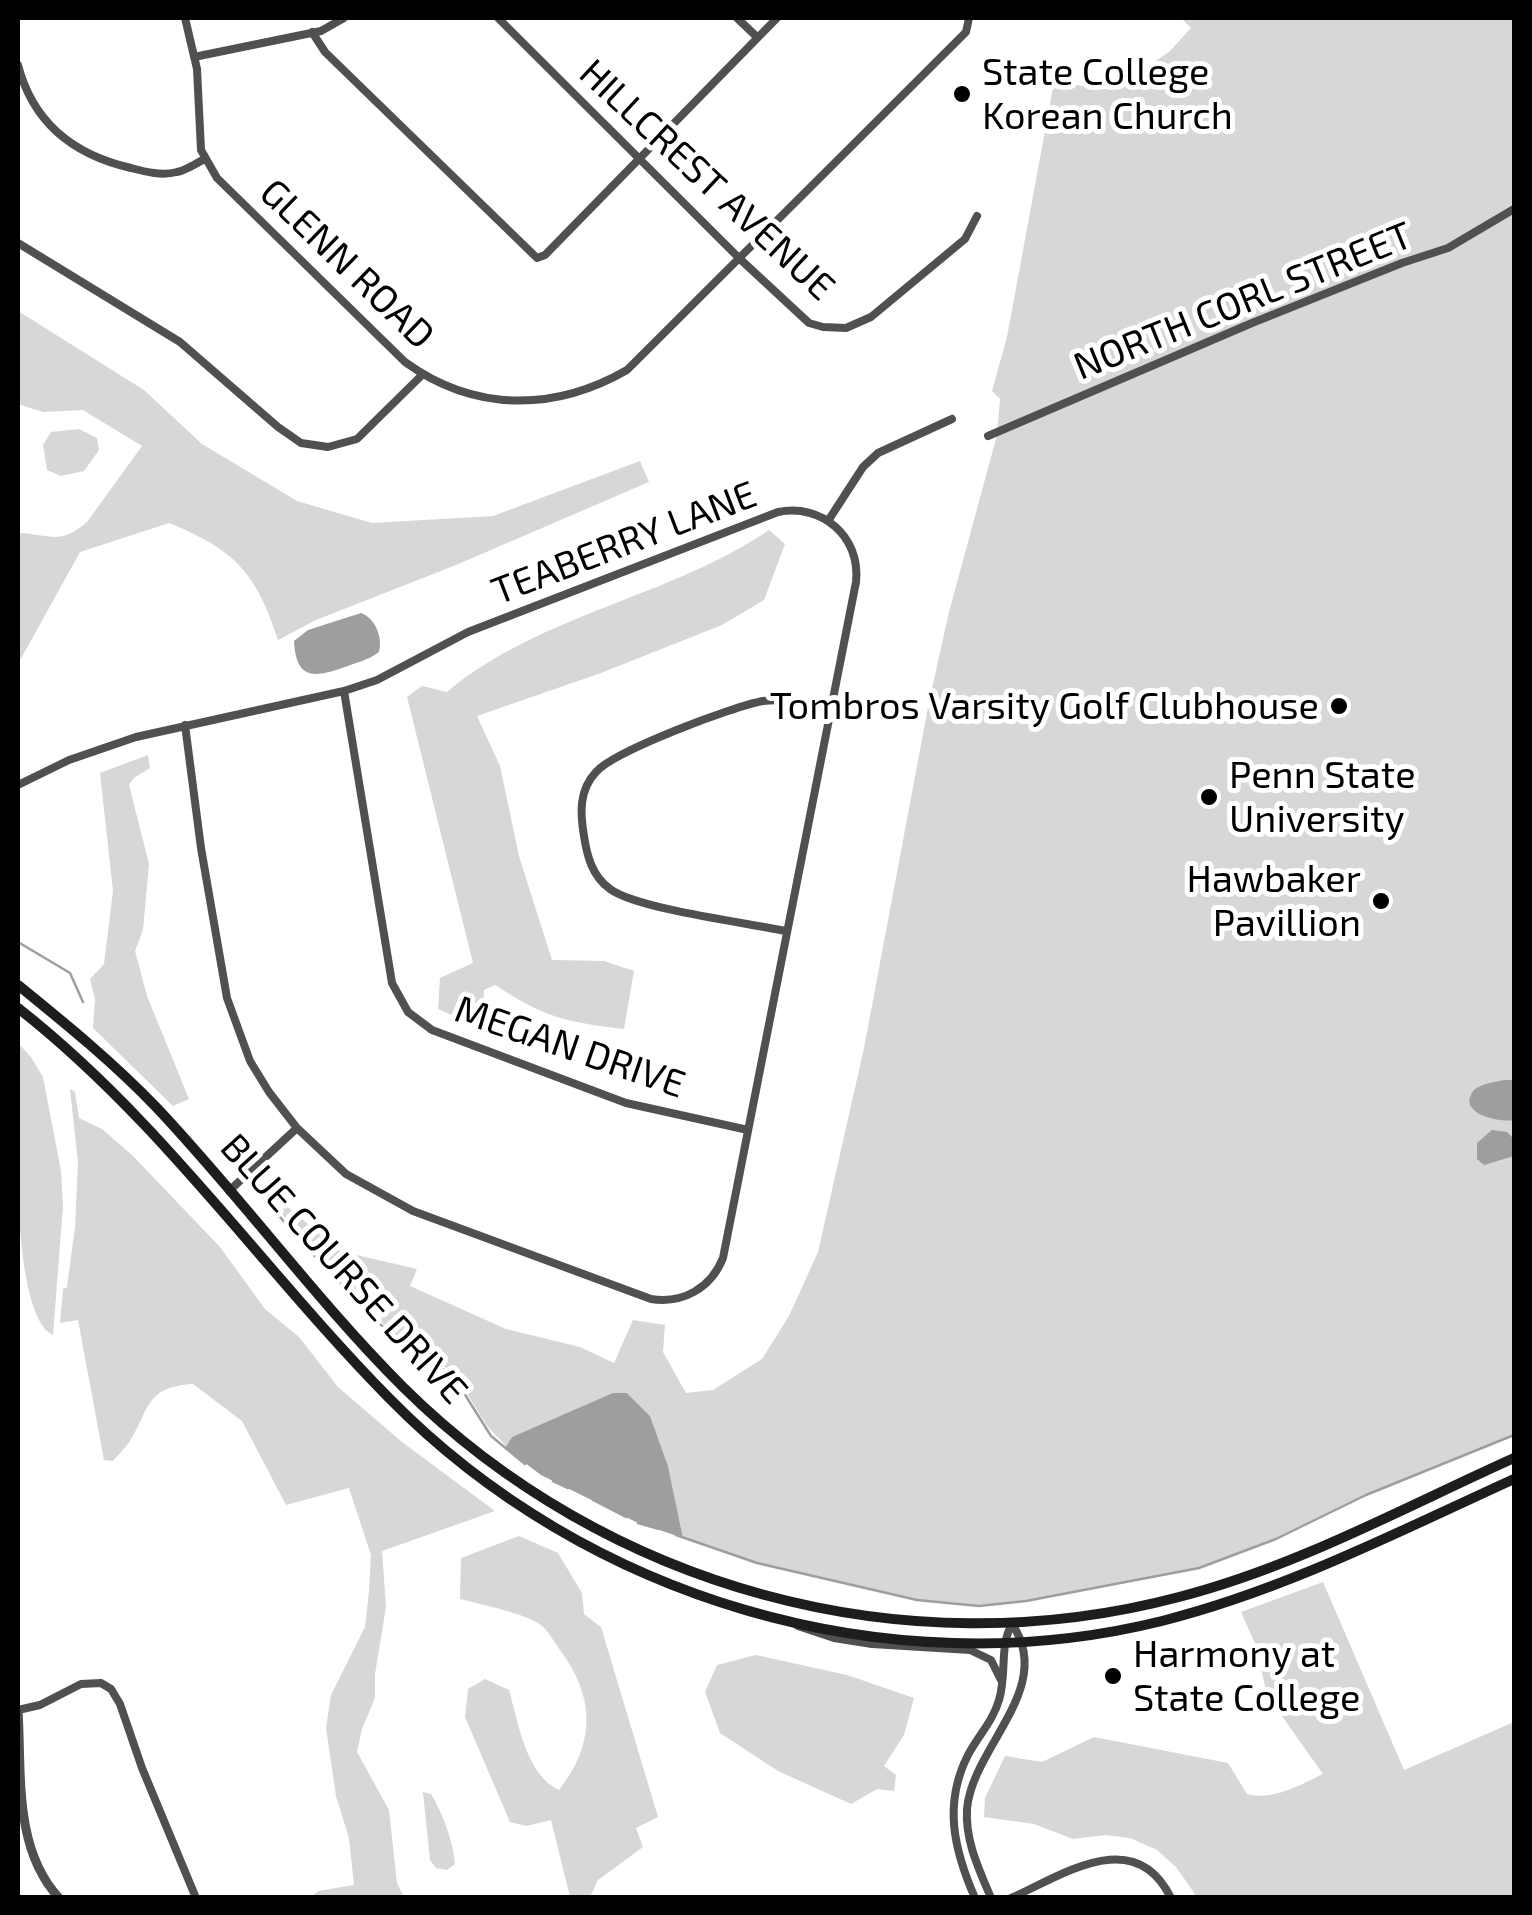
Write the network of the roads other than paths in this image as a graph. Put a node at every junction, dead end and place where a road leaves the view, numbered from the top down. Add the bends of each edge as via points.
1 (185, 18) edge
2 (344, 18) edge
3 (498, 18) edge
4 (737, 18) edge
5 (777, 18) edge
6 (969, 19) edge
7 (312, 32) junction
8 (757, 37) junction
9 (194, 57) junction
10 (18, 64) edge
11 (205, 158) junction
12 (639, 158) junction
13 (1514, 209) edge
14 (977, 216) dead end
15 (18, 243) edge
16 (740, 258) junction
17 (422, 375) junction
18 (952, 419) dead end
19 (988, 436) dead end
20 (828, 520) junction
21 (344, 691) junction
22 (831, 708) junction
23 (186, 725) junction
24 (18, 785) edge
25 (786, 931) junction
26 (18, 985) edge
27 (18, 1008) edge
28 (298, 1128) junction
29 (748, 1130) junction
30 (229, 1190) junction
31 (1514, 1458) edge
32 (1514, 1478) edge
33 (769, 1617) junction
34 (1012, 1624) junction
35 (1021, 1641) junction
36 (1006, 1642) junction
37 (1002, 1690) junction
38 (18, 1710) edge
39 (20, 1806) edge
40 (59, 1898) edge
41 (196, 1898) edge
42 (976, 1898) edge
43 (991, 1898) edge
44 (1011, 1898) edge
45 (1171, 1898) edge

1 - 9 street
2 - 7 street
3 - 12 street, HILLCREST AVENUE
4 - 8 street
5 - 8 street
6 - 16 street, GLENN ROAD via 966,32
7 - 9 street
7 - 12 street via 537,258
8 - 12 street
9 - 11 street
10 - 11 street via 38,112 91,156 159,174 180,172
11 - 17 street, GLENN ROAD via 217,178
12 - 16 street, HILLCREST AVENUE
13 - 19 street, NORTH CORL STREET via 1448,248
14 - 16 street, HILLCREST AVENUE via 965,239 871,317 846,328 801,318
15 - 17 street via 180,342 301,443 328,447 357,439
16 - 17 street, GLENN ROAD via 649,351 599,386 512,402 467,395
18 - 20 street via 871,459
20 - 21 street, TEABERRY LANE via 778,512 468,632 398,671
20 - 22 street via 851,546 857,574
21 - 23 street, TEABERRY LANE
21 - 29 street, MEGAN DRIVE via 392,983 408,1012 432,1030 626,1103
22 - 25 street
22 - 25 street via 765,701 712,718 606,763 580,804 591,866 612,891
23 - 24 street, TEABERRY LANE via 69,760
23 - 28 street via 227,998 250,1061
25 - 29 street
26 - 30 main road, BLUE COURSE DRIVE via 136,1087
27 - 33 main road, BLUE COURSE DRIVE via 136,1114 366,1374 449,1454 529,1512 616,1561
28 - 29 street via 346,1174 413,1210 661,1300 696,1292 720,1265
28 - 30 street
30 - 34 main road, BLUE COURSE DRIVE via 423,1406 486,1459 569,1514 672,1566 784,1602 882,1619
31 - 34 main road, BLUE COURSE DRIVE via 1300,1555 1210,1588 1097,1614
32 - 35 main road, BLUE COURSE DRIVE via 1239,1599 1132,1628
33 - 36 main road, BLUE COURSE DRIVE via 898,1639
33 - 37 street via 834,1638 981,1653 997,1668
34 - 35 street
34 - 36 street
35 - 36 main road, BLUE COURSE DRIVE
35 - 43 street via 1016,1705 979,1764 967,1808 971,1847
36 - 37 street
37 - 42 street via 954,1798 956,1848
38 - 39 street
38 - 41 street via 81,1684 111,1689
39 - 40 street via 30,1852
44 - 45 street via 1116,1858 1152,1871

